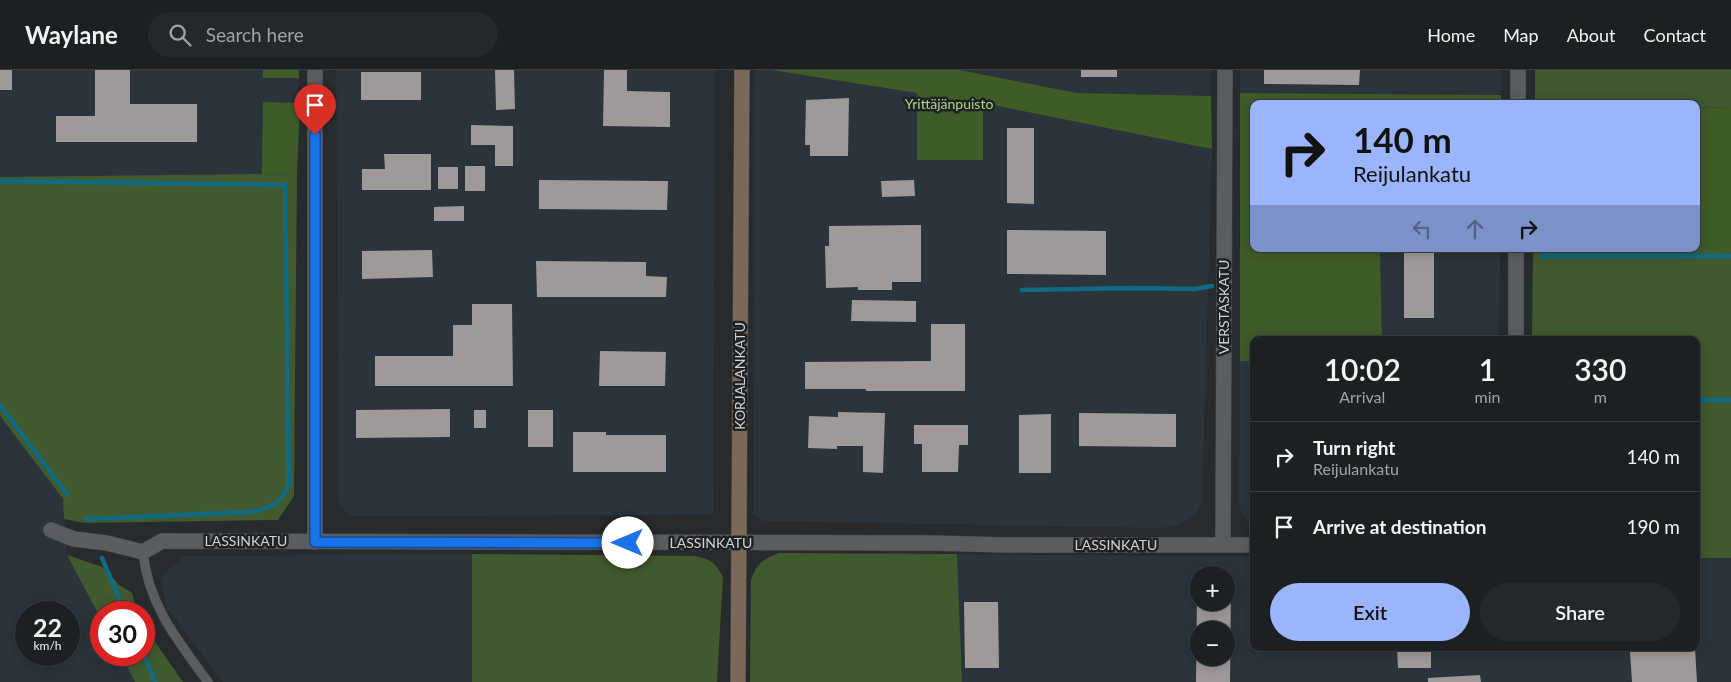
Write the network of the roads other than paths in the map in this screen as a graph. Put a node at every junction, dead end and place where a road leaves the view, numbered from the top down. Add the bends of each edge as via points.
1 (315, 70) edge
2 (742, 70) edge
3 (1225, 70) edge
4 (1518, 70) edge
5 (1518, 100) edge
6 (1516, 252) edge
7 (1516, 336) edge
8 (51, 530) dead end
9 (315, 542) junction
10 (739, 543) junction
11 (1223, 544) junction
12 (1250, 545) edge
13 (143, 552) junction
14 (208, 682) edge
15 (738, 682) edge

1 - 9 street
2 - 10 street, KORJALANKATU
3 - 11 street, VERSTASKATU
4 - 5 street
6 - 7 street
8 - 13 street via 74,539
9 - 10 street, LASSINKATU
9 - 13 street, LASSINKATU via 162,540
10 - 11 street, LASSINKATU
10 - 15 street, KORJALANKATU
11 - 12 street, LASSINKATU
13 - 14 lane via 144,571 159,611

